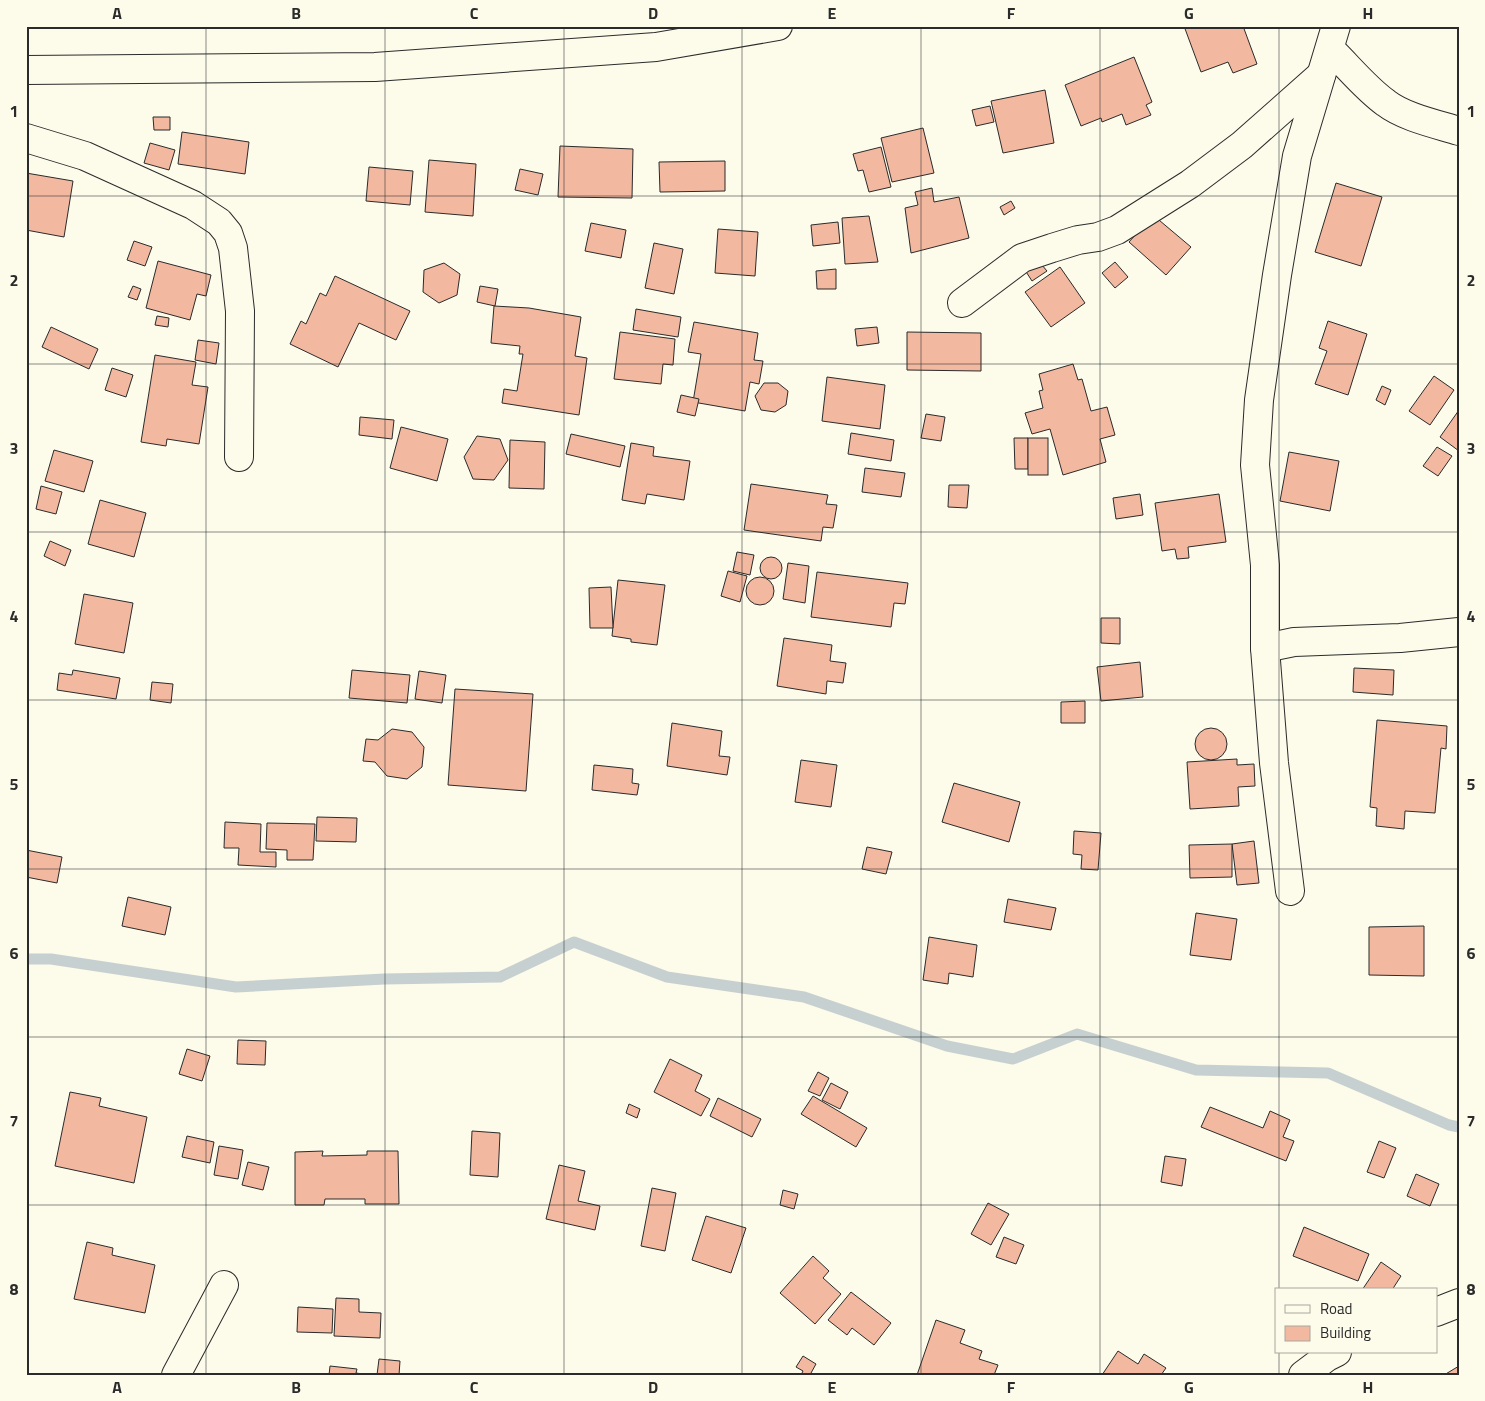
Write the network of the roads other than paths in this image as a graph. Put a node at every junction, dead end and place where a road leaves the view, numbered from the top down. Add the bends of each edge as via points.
1 (778, 26) edge
2 (1333, 37) edge
3 (26, 70) edge
4 (1322, 75) junction
5 (1459, 131) edge
6 (26, 138) edge
7 (962, 303) dead end
8 (238, 457) dead end
9 (1459, 632) edge
10 (1265, 648) junction
11 (1290, 891) dead end
12 (224, 1285) dead end
13 (1459, 1303) edge
14 (1438, 1311) edge
15 (1334, 1354) edge
16 (176, 1375) edge
17 (1304, 1375) edge

1 - 3 street via 656,47 375,67
2 - 4 street
2 - 5 street via 1367,87 1387,104
4 - 7 street via 1242,146 1190,184 1117,230 1022,258
4 - 10 street via 1298,156 1259,400 1255,465 1265,564
6 - 8 street via 85,156 193,205 219,222 228,233 233,248 240,311
9 - 10 street via 1294,642
10 - 11 street via 1274,763
12 - 16 street
13 - 14 street
15 - 17 street

